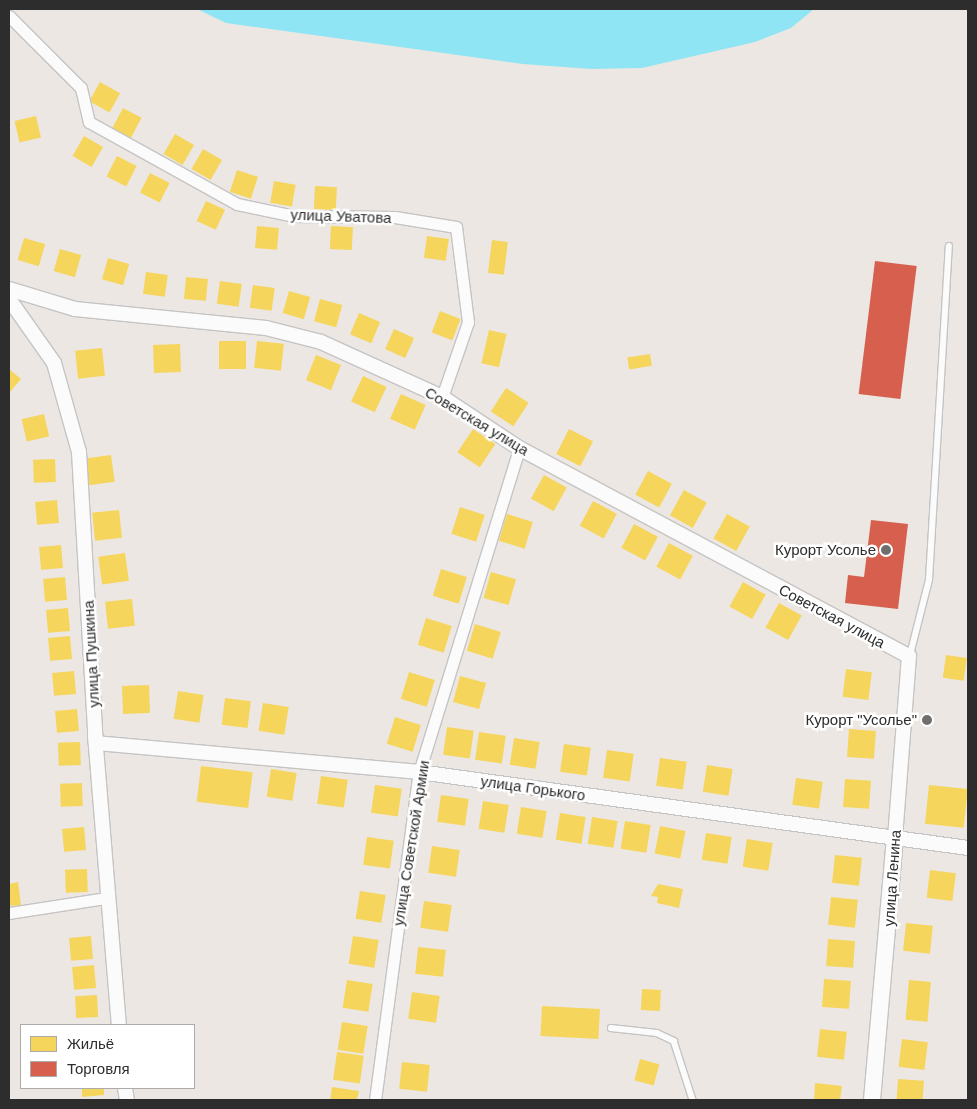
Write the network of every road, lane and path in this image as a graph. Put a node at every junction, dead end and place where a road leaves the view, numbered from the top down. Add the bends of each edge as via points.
1 (9, 16) edge
2 (949, 248) dead end
3 (9, 289) edge
4 (9, 299) edge
5 (442, 397) junction
6 (519, 448) junction
7 (909, 656) junction
8 (96, 743) junction
9 (419, 772) junction
10 (895, 839) junction
11 (968, 848) edge
12 (106, 898) junction
13 (9, 913) edge
14 (119, 1024) edge
15 (611, 1028) dead end
16 (375, 1100) edge
17 (693, 1100) edge
18 (872, 1100) edge

1 - 5 street, улица Уватова via 81,88 89,122 238,204 294,216 395,217 456,227 468,322
2 - 7 lane via 930,580
3 - 5 street, Советская улица via 75,309 266,328 321,342
4 - 8 street, улица Пушкина via 49,355 79,452
5 - 6 street, Советская улица
6 - 7 street, Советская улица
6 - 9 street, улица Советской Армии
7 - 10 street, улица Ленина
8 - 9 street, улица Горького
8 - 12 street, улица Пушкина
9 - 10 street, улица Горького
9 - 16 street, улица Советской Армии
10 - 11 street, улица Горького
10 - 18 main road, улица Ленина
12 - 13 street
12 - 14 street, улица Пушкина
15 - 17 lane via 658,1033 674,1041

